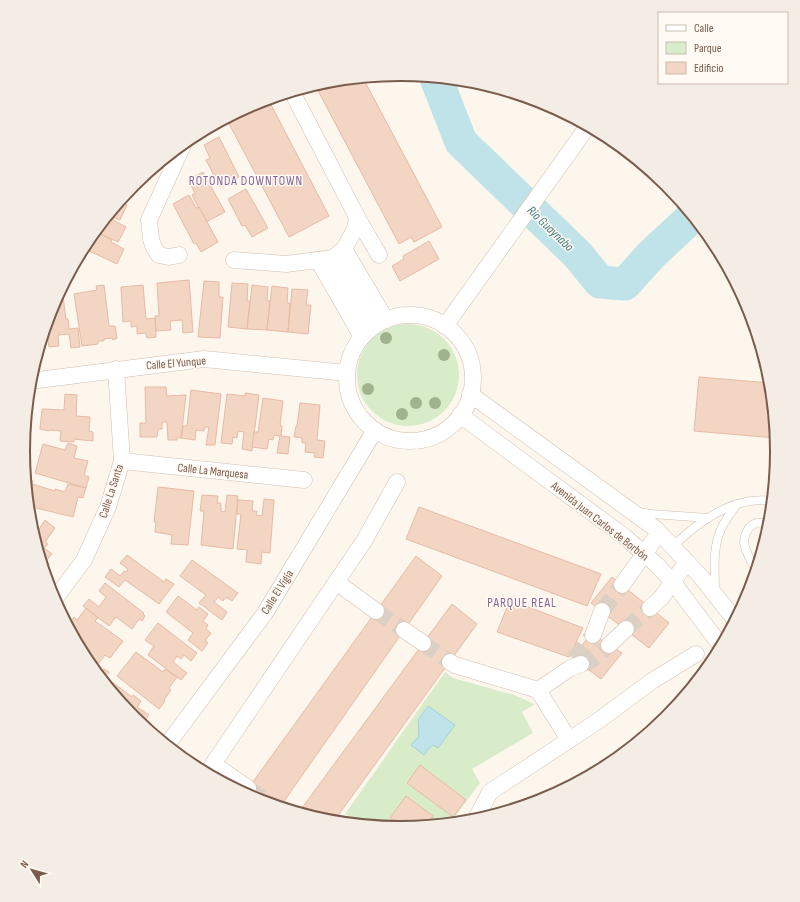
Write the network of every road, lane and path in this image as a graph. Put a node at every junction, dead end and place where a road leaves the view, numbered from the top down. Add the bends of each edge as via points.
1 (295, 97) edge
2 (585, 131) edge
3 (179, 154) edge
4 (357, 217) junction
5 (179, 255) dead end
6 (331, 255) junction
7 (379, 255) dead end
8 (234, 260) dead end
9 (445, 326) junction
10 (374, 328) junction
11 (116, 369) junction
12 (347, 373) junction
13 (37, 380) edge
14 (470, 394) junction
15 (460, 415) junction
16 (375, 430) junction
17 (122, 461) junction
18 (304, 480) dead end
19 (397, 482) dead end
20 (767, 500) edge
21 (738, 504) junction
22 (630, 510) junction
23 (708, 518) junction
24 (763, 522) edge
25 (660, 533) junction
26 (673, 546) junction
27 (644, 553) junction
28 (687, 562) junction
29 (752, 563) edge
30 (672, 581) junction
31 (336, 582) junction
32 (622, 585) tunnel mouth
33 (58, 594) edge
34 (715, 594) junction
35 (650, 608) tunnel mouth
36 (376, 611) tunnel mouth
37 (602, 611) tunnel mouth
38 (732, 616) edge
39 (626, 629) tunnel mouth
40 (404, 630) tunnel mouth
41 (593, 635) tunnel mouth
42 (717, 641) edge
43 (423, 643) tunnel mouth
44 (608, 645) tunnel mouth
45 (696, 654) dead end
46 (450, 662) tunnel mouth
47 (575, 664) tunnel mouth
48 (538, 690) junction
49 (569, 740) junction
50 (170, 741) edge
51 (248, 788) tunnel mouth
52 (480, 812) edge

1 - 4 street
2 - 9 street
3 - 5 street via 150,220 151,239 159,255
4 - 6 street via 355,229
4 - 7 street
6 - 8 street via 286,264
6 - 10 street
6 - 10 street
9 - 10 street via 431,318 401,316
9 - 14 street via 466,349 471,362
10 - 12 street via 352,354
11 - 12 street, Calle El Yunque via 204,359
11 - 13 street, Calle El Yunque
11 - 17 street, Calle La Santa
12 - 16 street via 347,386 354,407
14 - 15 street
14 - 22 street, Avenida Juan Carlos de Borbón
15 - 16 street via 442,432 430,438 413,441 394,439
15 - 27 street, Avenida Juan Carlos de Borbón
16 - 50 street, Calle El Vigía via 265,613
17 - 18 street, Calle La Marquesa
17 - 33 street, Calle La Santa via 108,507 84,560
19 - 31 street via 364,541
20 - 21 lane
21 - 23 lane
21 - 34 lane via 722,526 717,540 714,560
22 - 23 lane
22 - 25 street, Avenida Juan Carlos de Borbón
23 - 26 lane via 692,528
24 - 29 lane via 752,525 744,538 744,546
25 - 26 street, Avenida Juan Carlos de Borbón
25 - 27 street
26 - 28 street, Avenida Juan Carlos de Borbón
27 - 30 street, Avenida Juan Carlos de Borbón
27 - 32 street
28 - 30 street
28 - 34 street, Avenida Juan Carlos de Borbón
30 - 35 street via 661,598
30 - 42 street, Avenida Juan Carlos de Borbón
31 - 36 street
31 - 51 street via 213,764
34 - 38 street, Avenida Juan Carlos de Borbón
37 - 41 street
39 - 44 street
40 - 43 street
45 - 49 street via 652,681
46 - 48 street
47 - 48 street
48 - 49 street
49 - 52 street via 490,792

